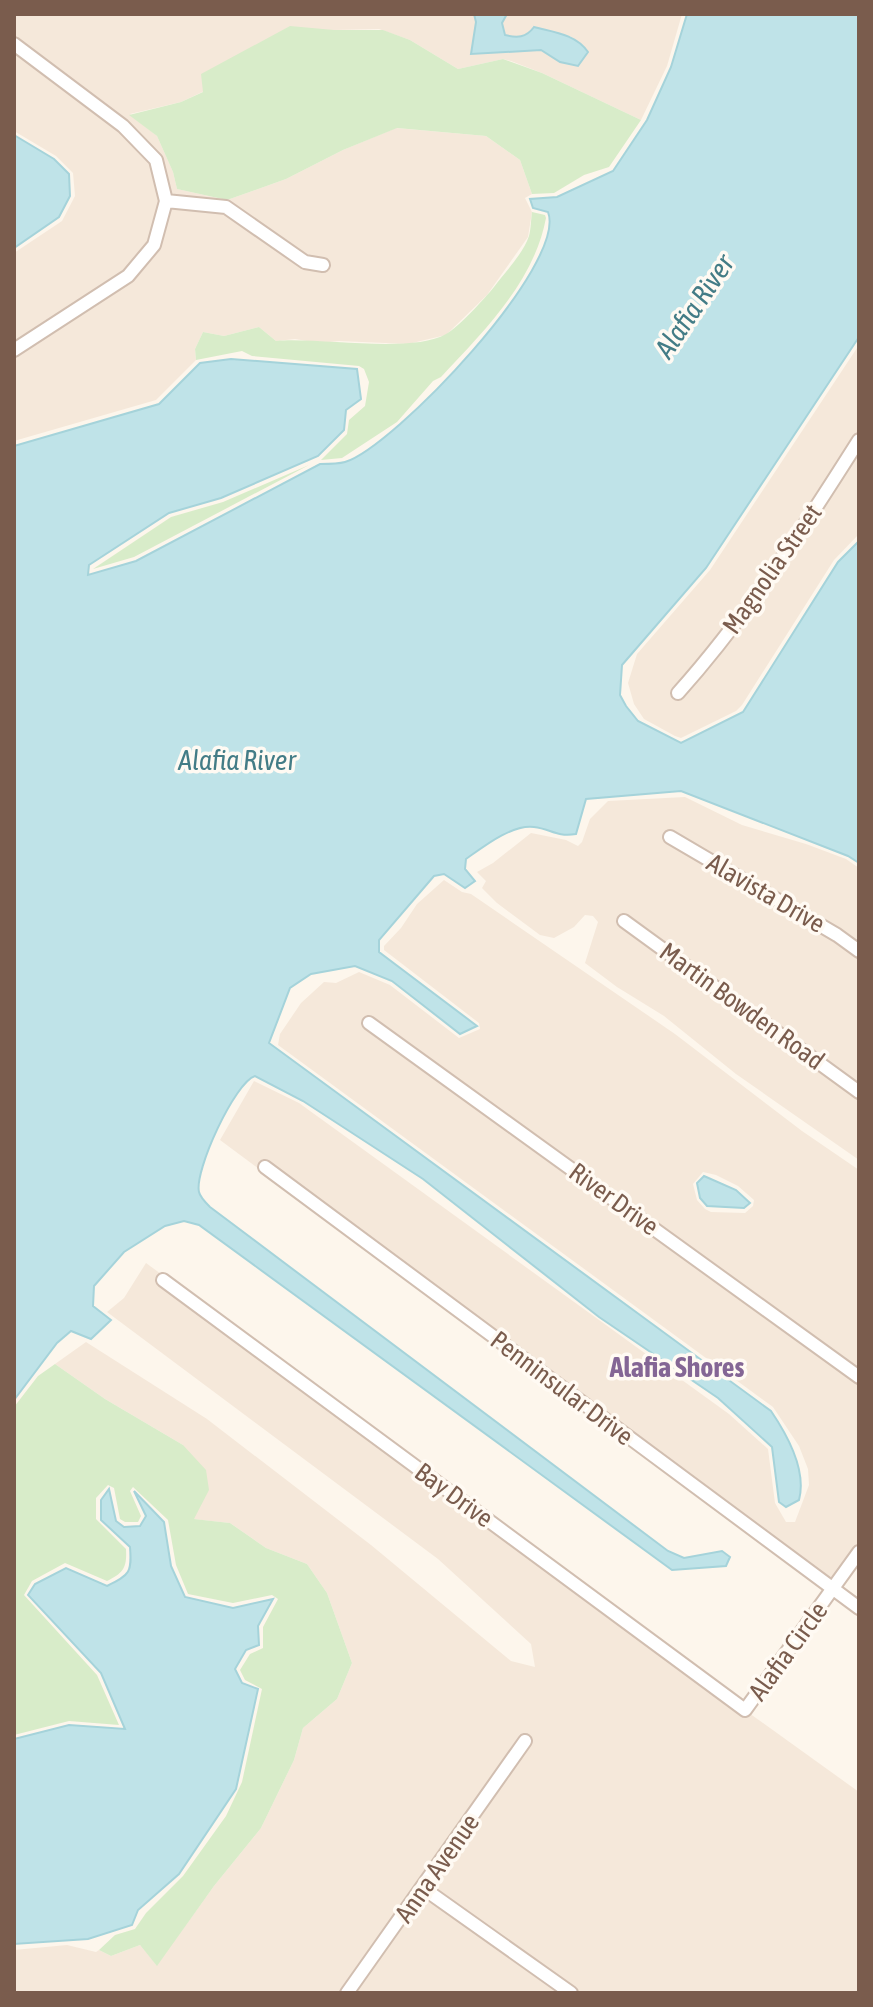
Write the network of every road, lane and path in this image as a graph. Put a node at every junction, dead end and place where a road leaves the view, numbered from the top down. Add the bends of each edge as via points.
1 (14, 44) edge
2 (166, 201) junction
3 (323, 265) dead end
4 (14, 350) edge
5 (859, 440) edge
6 (678, 693) dead end
7 (670, 837) dead end
8 (624, 921) dead end
9 (859, 951) edge
10 (369, 1023) dead end
11 (859, 1092) edge
12 (265, 1167) dead end
13 (163, 1280) dead end
14 (859, 1377) edge
15 (859, 1552) edge
16 (832, 1588) junction
17 (859, 1608) edge
18 (745, 1710) joint
19 (525, 1741) dead end
20 (423, 1888) junction
21 (347, 1993) edge
22 (571, 1993) edge

1 - 2 street via 123,126 156,160
2 - 3 street via 226,207 305,262
2 - 4 street via 154,245 128,276
5 - 6 street, Magnolia Street via 710,658
7 - 9 street, Alavista Drive
8 - 11 street, Martin Bowden Road
10 - 14 street, River Drive
12 - 16 street, Penninsular Drive
13 - 18 street, Bay Drive
15 - 16 street, Alafia Circle
16 - 17 street, Penninsular Drive
16 - 18 street, Alafia Circle
19 - 20 street, Anna Avenue
20 - 21 street, Anna Avenue
20 - 22 street

